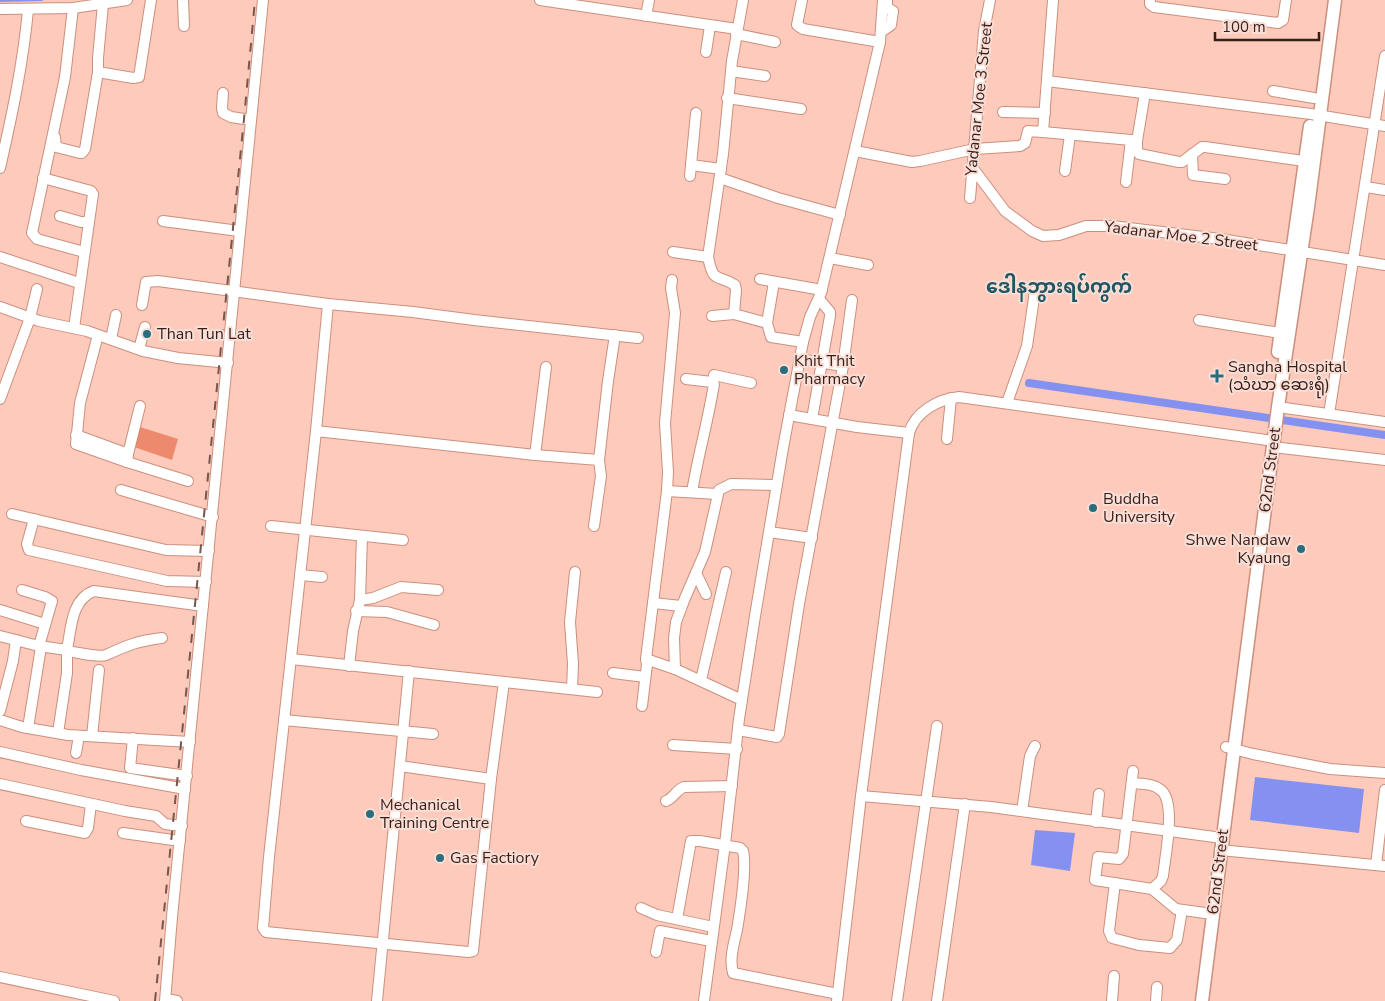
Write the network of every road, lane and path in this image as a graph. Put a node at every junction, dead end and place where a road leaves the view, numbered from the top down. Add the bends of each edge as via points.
1 (127, 0) edge
2 (151, 0) edge
3 (183, 0) edge
4 (263, 0) edge
5 (540, 0) edge
6 (649, 0) edge
7 (743, 0) edge
8 (802, 0) edge
9 (883, 0) edge
10 (888, 0) edge
11 (990, 0) edge
12 (1053, 0) edge
13 (1150, 0) edge
14 (1286, 0) edge
15 (1327, 0) edge
16 (1335, 0) edge
17 (103, 4) junction
18 (47, 5) edge
19 (73, 8) junction
20 (0, 9) edge
21 (28, 10) junction
22 (646, 16) junction
23 (184, 26) dead end
24 (710, 26) junction
25 (881, 30) junction
26 (736, 32) junction
27 (775, 42) dead end
28 (880, 42) junction
29 (706, 52) dead end
30 (1385, 56) edge
31 (731, 71) junction
32 (98, 72) junction
33 (765, 76) dead end
34 (1047, 81) junction
35 (1273, 91) dead end
36 (223, 93) dead end
37 (1145, 93) junction
38 (727, 98) junction
39 (1314, 98) junction
40 (801, 109) dead end
41 (1003, 112) dead end
42 (696, 113) dead end
43 (1045, 114) junction
44 (1316, 115) junction
45 (251, 120) junction
46 (1374, 124) junction
47 (1385, 126) edge
48 (54, 129) junction
49 (1043, 132) junction
50 (1070, 135) junction
51 (1134, 141) junction
52 (975, 149) junction
53 (855, 151) junction
54 (1192, 154) junction
55 (1309, 161) junction
56 (0, 168) edge
57 (972, 168) junction
58 (1065, 171) dead end
59 (720, 174) junction
60 (44, 178) junction
61 (1225, 179) dead end
62 (1126, 182) dead end
63 (1366, 187) junction
64 (1385, 190) edge
65 (970, 198) dead end
66 (840, 215) junction
67 (60, 216) dead end
68 (164, 221) dead end
69 (89, 222) junction
70 (239, 230) junction
71 (1296, 250) junction
72 (84, 252) junction
73 (673, 252) dead end
74 (0, 257) edge
75 (708, 257) junction
76 (830, 258) junction
77 (1354, 259) junction
78 (868, 265) dead end
79 (1385, 265) edge
80 (760, 279) dead end
81 (672, 280) dead end
82 (774, 282) junction
83 (79, 283) junction
84 (37, 288) dead end
85 (1036, 291) dead end
86 (235, 292) junction
87 (821, 294) junction
88 (852, 300) dead end
89 (328, 304) junction
90 (142, 305) dead end
91 (0, 308) edge
92 (116, 314) dead end
93 (734, 314) junction
94 (712, 316) dead end
95 (30, 318) junction
96 (1198, 320) dead end
97 (767, 323) junction
98 (145, 327) dead end
99 (74, 328) junction
100 (1280, 333) junction
101 (98, 335) junction
102 (615, 335) junction
103 (638, 338) dead end
104 (110, 339) junction
105 (803, 342) junction
106 (139, 350) junction
107 (799, 359) junction
108 (228, 363) junction
109 (822, 363) junction
110 (843, 366) junction
111 (546, 367) dead end
112 (686, 378) dead end
113 (713, 382) junction
114 (751, 382) dead end
115 (951, 398) junction
116 (0, 399) edge
117 (1007, 404) junction
118 (140, 406) dead end
119 (1276, 410) junction
120 (1329, 414) junction
121 (789, 415) junction
122 (812, 419) junction
123 (1385, 422) edge
124 (832, 423) junction
125 (316, 431) junction
126 (909, 433) junction
127 (947, 439) dead end
128 (1271, 440) junction
129 (535, 455) junction
130 (128, 458) junction
131 (599, 460) junction
132 (1385, 460) edge
133 (188, 481) dead end
134 (777, 485) junction
135 (121, 490) dead end
136 (666, 491) junction
137 (692, 492) junction
138 (717, 494) junction
139 (12, 514) dead end
140 (213, 517) junction
141 (34, 519) junction
142 (270, 526) dead end
143 (594, 526) dead end
144 (305, 528) junction
145 (770, 532) junction
146 (362, 536) junction
147 (812, 538) junction
148 (403, 540) dead end
149 (209, 551) junction
150 (576, 572) dead end
151 (726, 572) dead end
152 (696, 573) junction
153 (300, 575) junction
154 (322, 576) dead end
155 (206, 582) junction
156 (22, 590) dead end
157 (438, 590) dead end
158 (706, 594) dead end
159 (360, 600) junction
160 (653, 604) junction
161 (203, 606) junction
162 (681, 606) junction
163 (0, 610) edge
164 (356, 611) junction
165 (45, 624) junction
166 (434, 625) dead end
167 (0, 636) edge
168 (162, 638) dead end
169 (16, 640) junction
170 (40, 646) junction
171 (67, 651) junction
172 (291, 659) junction
173 (646, 660) junction
174 (349, 666) junction
175 (675, 669) junction
176 (99, 670) dead end
177 (409, 671) junction
178 (613, 673) dead end
179 (645, 677) junction
180 (701, 680) junction
181 (504, 682) junction
182 (572, 689) junction
183 (597, 692) dead end
184 (742, 700) junction
185 (642, 706) dead end
186 (0, 711) edge
187 (0, 720) edge
188 (284, 720) junction
189 (937, 726) dead end
190 (28, 728) junction
191 (738, 730) junction
192 (403, 731) junction
193 (58, 733) junction
194 (433, 734) dead end
195 (79, 736) junction
196 (92, 736) junction
197 (133, 738) junction
198 (190, 742) junction
199 (673, 745) dead end
200 (1035, 746) dead end
201 (1230, 747) junction
202 (736, 749) junction
203 (0, 752) edge
204 (76, 753) dead end
205 (400, 766) junction
206 (1133, 771) dead end
207 (129, 773) junction
208 (1385, 773) edge
209 (187, 776) junction
210 (491, 779) junction
211 (1132, 783) junction
212 (0, 784) edge
213 (732, 786) junction
214 (185, 789) junction
215 (1385, 790) edge
216 (1099, 794) dead end
217 (861, 796) junction
218 (926, 800) junction
219 (666, 801) dead end
220 (91, 804) junction
221 (965, 804) junction
222 (1022, 811) junction
223 (26, 821) dead end
224 (1096, 822) junction
225 (182, 826) junction
226 (1126, 826) junction
227 (1169, 832) junction
228 (122, 833) dead end
229 (180, 841) junction
230 (1219, 842) junction
231 (725, 844) junction
232 (1381, 866) edge
233 (1115, 882) junction
234 (1152, 889) junction
235 (642, 908) dead end
236 (1182, 910) junction
237 (1208, 913) junction
238 (677, 918) junction
239 (713, 927) junction
240 (711, 941) junction
241 (383, 943) junction
242 (656, 952) dead end
243 (1114, 976) dead end
244 (0, 977) edge
245 (1157, 987) dead end
246 (1199, 996) edge
247 (837, 997) edge
248 (166, 1000) edge
249 (114, 1001) edge
250 (177, 1001) edge
251 (377, 1001) edge
252 (704, 1001) edge
253 (897, 1001) edge
254 (936, 1001) edge
255 (1112, 1001) edge
256 (1156, 1001) edge

1 - 17 street
2 - 32 street via 139,77
3 - 23 street
4 - 45 street
5 - 22 street
6 - 22 street
7 - 26 street
8 - 28 street via 797,25 802,29
9 - 25 street
10 - 25 street via 887,8 893,11 891,24
11 - 52 street, Yadanar Moe 3 Street via 984,32
12 - 34 street
13 - 14 street via 1154,7 1278,23 1283,20
15 - 39 main road, 62nd Street
16 - 44 main road, 62nd Street
17 - 19 street
17 - 32 street
18 - 19 street
18 - 21 street
19 - 48 street via 65,77
20 - 21 street
21 - 56 street via 16,99
22 - 24 street
24 - 26 street
24 - 29 street
25 - 28 street
26 - 27 street
26 - 31 street
28 - 53 street
30 - 46 street
31 - 33 street
31 - 38 street
32 - 48 street via 89,131 82,153 56,147
34 - 37 street
34 - 43 street
35 - 39 street
36 - 45 street via 224,112 231,117
37 - 44 street
37 - 51 street
38 - 40 street
38 - 59 street
39 - 44 main road, 62nd Street
41 - 43 street
42 - 59 street via 691,171
43 - 49 street
44 - 46 street
44 - 55 main road, 62nd Street
45 - 70 street
46 - 47 street
46 - 63 street
48 - 60 street
49 - 50 street
49 - 52 street via 1027,132 1025,143 1020,146
50 - 51 street
50 - 58 street
51 - 54 street via 1142,156 1182,162
51 - 62 street
52 - 53 street via 912,162
52 - 57 street, Yadanar Moe 3 Street
53 - 66 street
54 - 55 street via 1205,147
54 - 61 street via 1192,173
55 - 71 main road, 62nd Street
57 - 65 street, Yadanar Moe 3 Street
57 - 71 street, Yadanar Moe 2 Street via 1005,211 1043,236 1101,225
59 - 66 street via 778,198
59 - 75 street
60 - 69 street via 92,192
60 - 72 street via 32,234 37,239
63 - 64 street
63 - 77 street
66 - 76 street
67 - 69 street
68 - 70 street
69 - 72 street
70 - 86 street
71 - 77 street, Yadanar Moe 2 Street
71 - 100 main road, 62nd Street
71 - 119 main road, 62nd Street
72 - 83 street
73 - 75 street
74 - 83 street
75 - 93 street via 716,277 735,285
76 - 78 street
76 - 87 street
77 - 79 street, Yadanar Moe 2 Street
77 - 120 street
80 - 82 street
81 - 136 street via 675,313 665,423
82 - 87 street
82 - 97 street
83 - 99 street
84 - 95 street
85 - 117 street via 1027,346
86 - 89 street
86 - 90 street via 146,281
86 - 108 street
87 - 105 street
87 - 109 street via 830,312
88 - 110 street
89 - 102 street
89 - 125 street
91 - 95 street
92 - 104 street
93 - 94 street
93 - 97 street
95 - 99 street
95 - 116 street
96 - 100 street
97 - 105 street via 771,337
98 - 106 street
99 - 101 street
100 - 119 main road, 62nd Street
101 - 104 street
101 - 130 street via 80,403 76,435 115,448
102 - 103 street
102 - 131 street
104 - 106 street
105 - 107 street
106 - 108 street
107 - 109 street
107 - 121 street
108 - 140 street
109 - 110 street
109 - 122 street
110 - 124 street
111 - 129 street
112 - 113 street
113 - 114 street via 714,375
113 - 137 street
115 - 117 street
115 - 126 street via 924,412 915,420
115 - 127 street
117 - 128 street
118 - 130 street
119 - 120 street
119 - 128 main road, 62nd Street
120 - 123 street
121 - 122 street
121 - 134 street
122 - 124 street
124 - 126 street
124 - 147 street
125 - 129 street
125 - 144 street
126 - 217 street
128 - 132 street
128 - 201 main road, 62nd Street
129 - 131 street
130 - 133 street
131 - 143 street via 601,476
134 - 138 street via 731,484 722,487
134 - 145 street
135 - 140 street
136 - 137 street
136 - 160 street
137 - 138 street
138 - 152 street via 707,545
139 - 141 street
140 - 149 street
141 - 149 street via 166,550
141 - 155 street via 27,544 29,550 166,581
142 - 144 street
144 - 146 street
144 - 153 street
145 - 147 street
145 - 184 street
146 - 148 street
146 - 159 street
147 - 191 street via 778,737
149 - 155 street
150 - 182 street via 570,622
151 - 180 street
152 - 158 street
152 - 162 street
153 - 154 street
153 - 172 street
155 - 161 street
156 - 165 street via 52,599
157 - 159 street via 401,587
159 - 164 street
160 - 162 street
160 - 173 street
161 - 171 street via 91,592 80,602 73,616
161 - 198 street
162 - 175 street via 675,630
163 - 165 street
164 - 166 street via 386,612
164 - 174 street
165 - 170 street
167 - 169 street
168 - 171 street via 138,642 105,656
169 - 170 street
169 - 186 street
170 - 171 street
170 - 190 street
171 - 193 street
172 - 174 street
172 - 188 street
173 - 175 street
173 - 179 street
174 - 177 street
175 - 180 street
176 - 196 street
177 - 181 street
177 - 192 street
178 - 179 street
179 - 185 street
180 - 184 street
181 - 182 street
181 - 210 street
182 - 183 street
184 - 191 street
187 - 190 street
188 - 192 street
188 - 241 street via 264,929 268,934
189 - 218 street
190 - 193 street
191 - 202 street
192 - 194 street
192 - 205 street
193 - 195 street
195 - 196 street
195 - 204 street
196 - 197 street
197 - 198 street
197 - 207 street
198 - 209 street
199 - 202 street
200 - 222 street via 1030,756
201 - 208 street via 1330,769
201 - 230 main road, 62nd Street
202 - 213 street
203 - 207 street
205 - 210 street
205 - 241 street
206 - 211 street
207 - 209 street
207 - 214 street
209 - 214 street
210 - 241 street via 472,950
211 - 226 street
211 - 227 street via 1154,786 1162,792 1168,808
212 - 220 street
213 - 219 street via 684,788
213 - 231 street
214 - 225 street
215 - 232 street
216 - 224 street
217 - 218 street
217 - 247 street
218 - 221 street
218 - 253 street
220 - 223 street via 85,833
220 - 225 street via 156,816 165,824
221 - 222 street
221 - 254 street
222 - 224 street
224 - 226 street
225 - 229 street
226 - 227 street
226 - 233 street via 1121,858 1098,857 1095,880
227 - 230 street
227 - 234 street via 1163,876
228 - 229 street
229 - 248 street
230 - 232 street
230 - 237 main road, 62nd Street
231 - 238 street via 690,841
231 - 239 street
231 - 247 street via 740,848 744,855 732,970 736,974
233 - 234 street
233 - 236 street via 1109,931 1112,938 1170,948 1177,940
234 - 236 street
235 - 238 street via 657,915
236 - 237 street
237 - 246 main road, 62nd Street
238 - 239 street
239 - 240 street
240 - 242 street via 660,931
240 - 252 street
241 - 251 street
243 - 255 street
244 - 249 street
245 - 256 street
248 - 250 street

